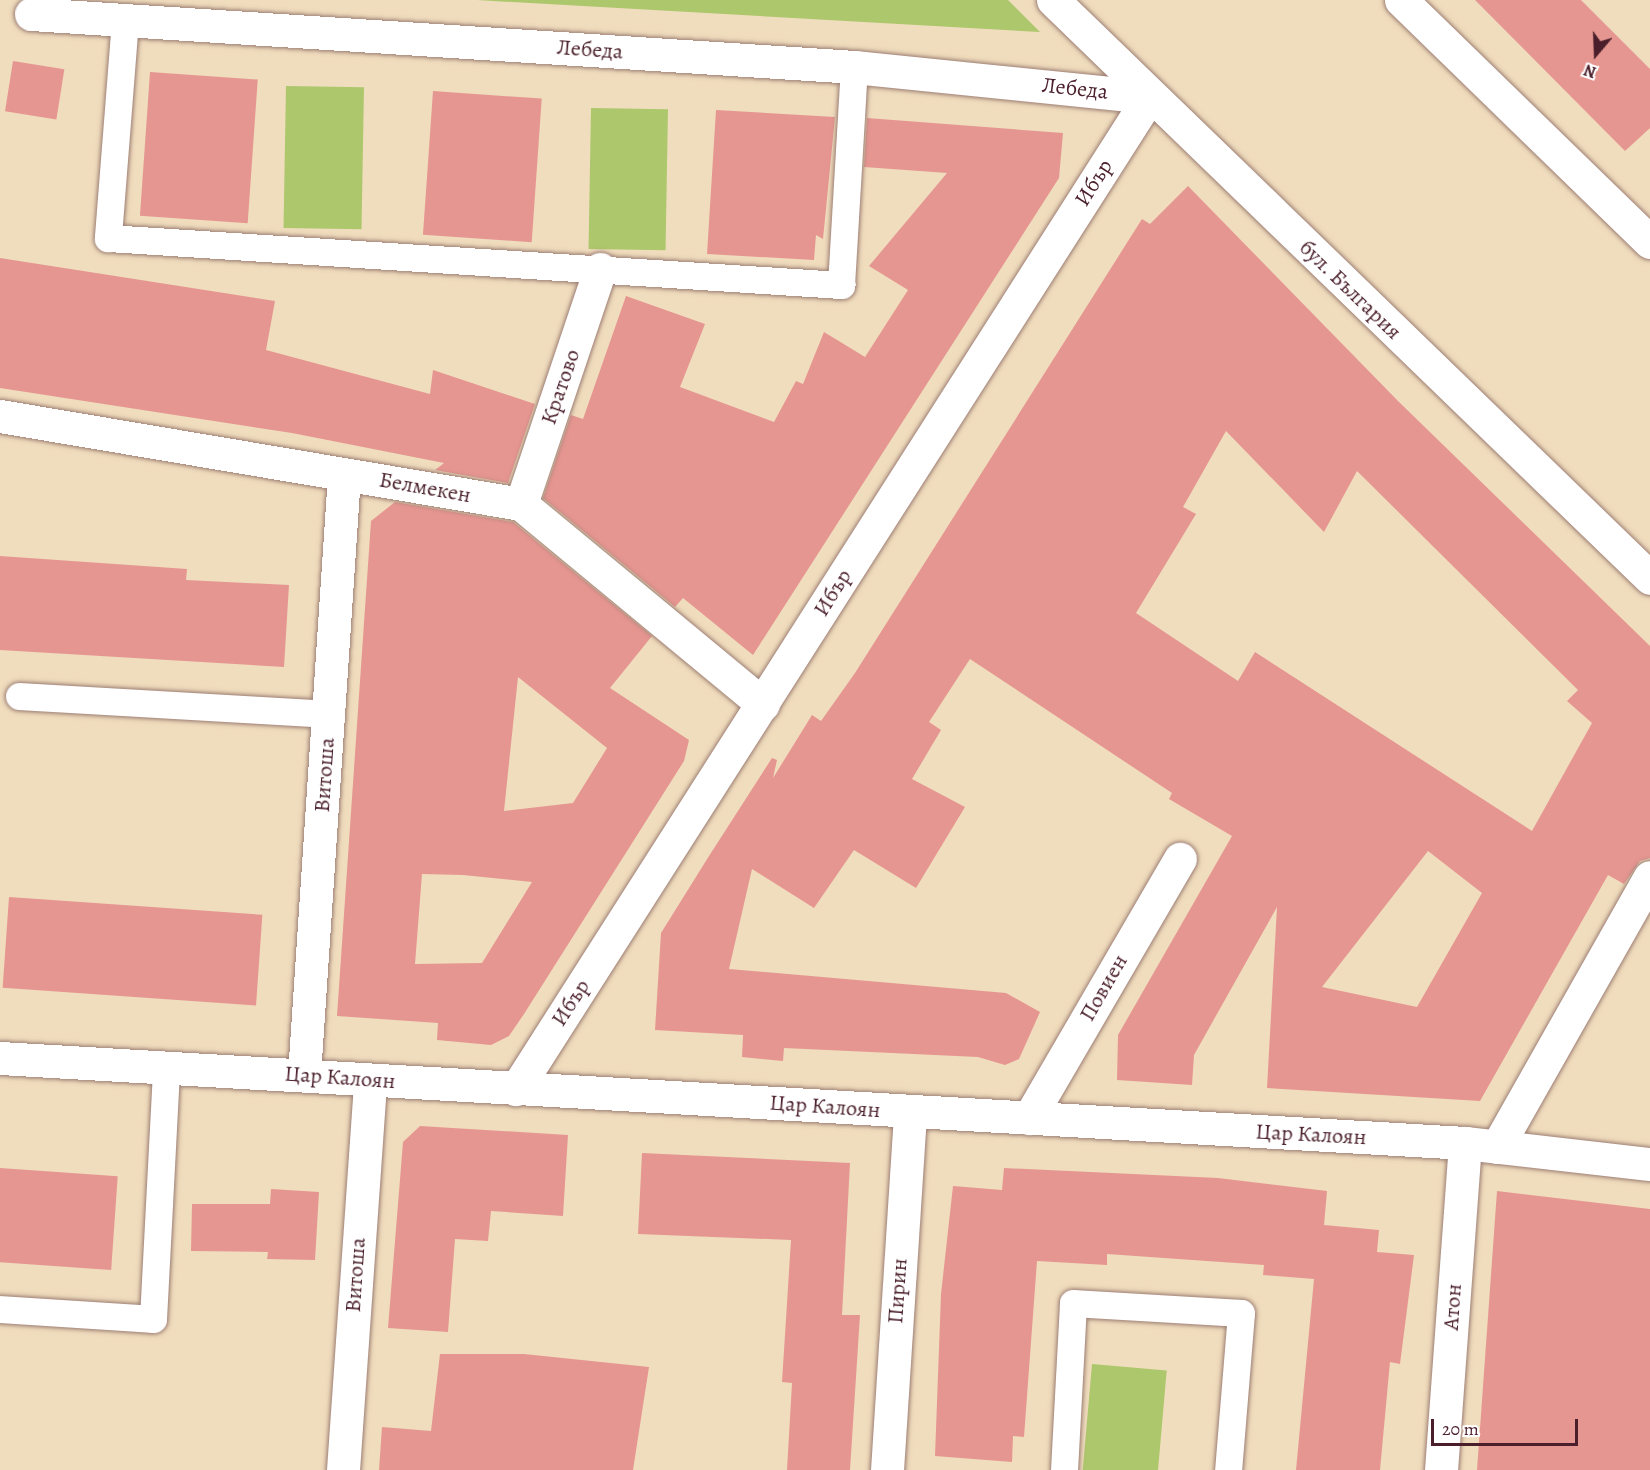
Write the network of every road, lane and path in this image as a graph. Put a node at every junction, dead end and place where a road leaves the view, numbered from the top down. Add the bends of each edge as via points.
1 (1401, 0) edge
2 (1065, 4) edge
3 (31, 14) dead end
4 (124, 20) junction
5 (854, 67) junction
6 (1149, 97) junction
7 (1646, 230) edge
8 (600, 269) junction
9 (9, 418) edge
10 (344, 474) junction
11 (521, 504) junction
12 (1650, 578) edge
13 (19, 696) dead end
14 (763, 704) junction
15 (329, 714) junction
16 (1180, 859) dead end
17 (1650, 878) edge
18 (0, 1058) edge
19 (166, 1068) junction
20 (304, 1075) junction
21 (370, 1081) junction
22 (516, 1089) junction
23 (910, 1112) junction
24 (1029, 1118) junction
25 (1465, 1143) junction
26 (1497, 1147) junction
27 (1650, 1164) edge
28 (0, 1309) edge
29 (343, 1470) edge
30 (886, 1470) edge
31 (1064, 1470) edge
32 (1228, 1470) edge
33 (1441, 1470) edge

1 - 7 street
2 - 6 street, бул. България
3 - 4 street, Лебеда
4 - 5 street, Лебеда
4 - 8 lane via 108,238
5 - 6 street, Лебеда
5 - 8 lane via 841,285
6 - 12 street, бул. България
6 - 14 street, Ибър
8 - 11 street, Кратово
9 - 10 street, Белмекен
10 - 11 street, Белмекен
10 - 15 street, Витоша
11 - 14 street, Белмекен
13 - 15 lane
14 - 22 street, Ибър
15 - 20 street, Витоша
16 - 24 street, Повиен
17 - 26 street
18 - 19 street, Цар Калоян
19 - 20 street, Цар Калоян
19 - 28 lane via 153,1319
20 - 21 street, Цар Калоян
21 - 22 street, Цар Калоян
21 - 29 street, Витоша
22 - 23 street, Цар Калоян
23 - 24 street, Цар Калоян
23 - 30 street, Пирин
24 - 25 street, Цар Калоян
25 - 26 street, Цар Калоян
25 - 33 street, Атон
26 - 27 street, Цар Калоян
31 - 32 lane via 1073,1303 1241,1312

